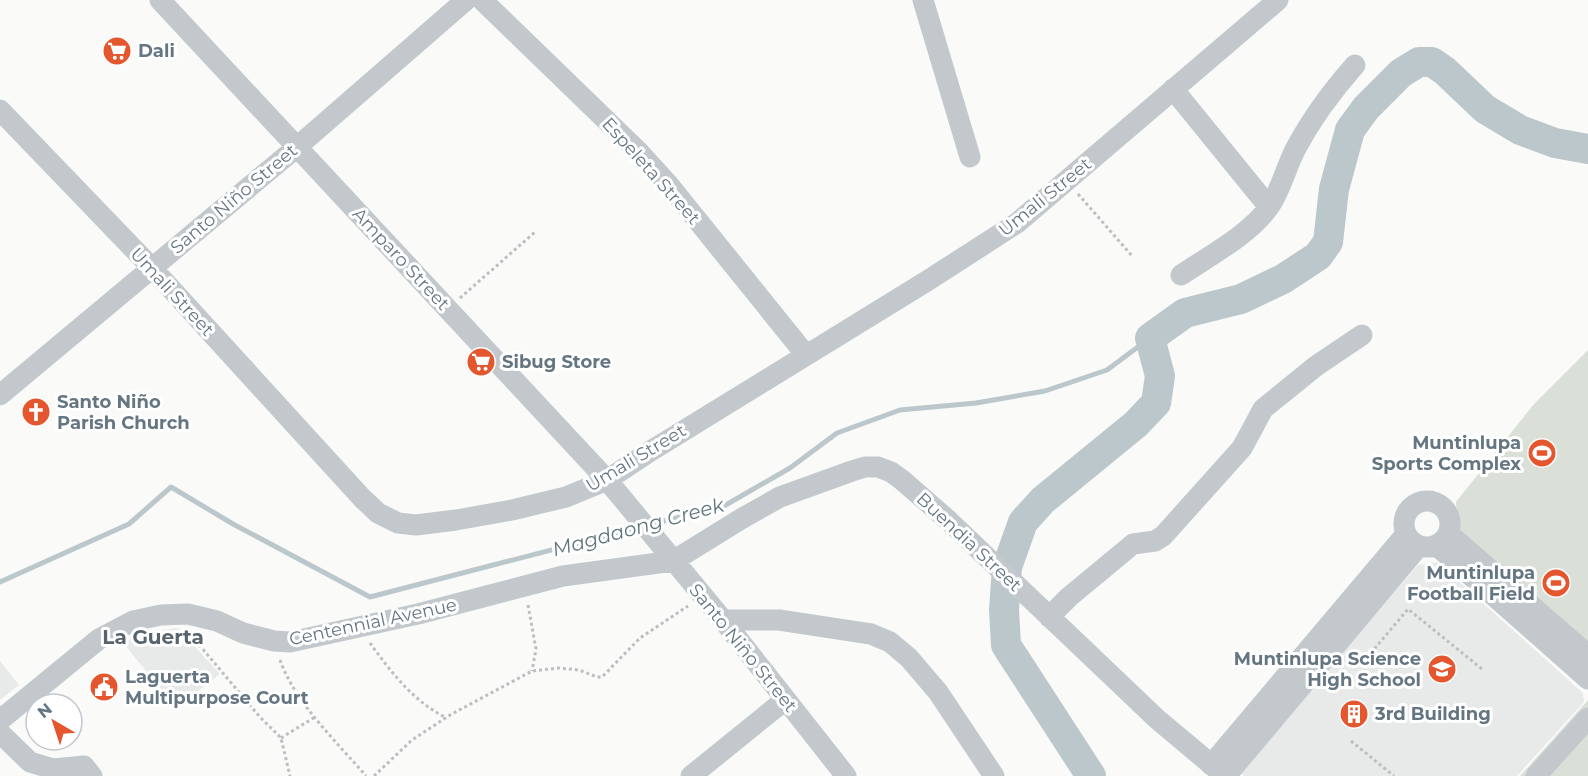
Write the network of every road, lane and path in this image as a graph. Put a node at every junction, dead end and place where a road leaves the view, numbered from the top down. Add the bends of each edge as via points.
1 (160, 0) edge
2 (466, 0) edge
3 (482, 0) edge
4 (923, 0) edge
5 (1278, 0) edge
6 (1355, 65) dead end
7 (1173, 89) junction
8 (0, 110) edge
9 (297, 147) junction
10 (970, 157) dead end
11 (1067, 181) junction
12 (1269, 207) junction
13 (535, 232) dead end
14 (1133, 257) dead end
15 (152, 268) junction
16 (1181, 275) dead end
17 (448, 309) junction
18 (1362, 335) dead end
19 (806, 355) junction
20 (0, 394) edge
21 (607, 480) junction
22 (639, 520) joint
23 (1427, 540) junction
24 (668, 555) junction
25 (524, 586) junction
26 (702, 596) junction
27 (188, 614) junction
28 (1049, 617) junction
29 (723, 620) junction
30 (358, 627) junction
31 (274, 641) junction
32 (1588, 655) edge
33 (1351, 668) dead end
34 (1482, 669) dead end
35 (532, 671) junction
36 (1588, 679) edge
37 (785, 700) junction
38 (315, 717) junction
39 (445, 717) junction
40 (1588, 718) edge
41 (0, 720) edge
42 (0, 733) edge
43 (281, 738) junction
44 (1351, 741) dead end
45 (1221, 772) edge
46 (845, 775) edge
47 (92, 776) edge
48 (290, 776) edge
49 (366, 776) edge
50 (374, 776) edge
51 (691, 776) edge
52 (994, 776) edge
53 (1394, 776) edge
54 (1536, 776) edge

1 - 9 street, Amparo Street
2 - 9 street, Santo Niño Street
3 - 19 street, Espeleta Street via 669,185
4 - 10 street
5 - 7 street, Umali Street
6 - 12 street via 1330,93 1296,148
7 - 11 street, Umali Street
7 - 12 street
8 - 15 street, Umali Street
9 - 15 street, Santo Niño Street
9 - 17 street, Amparo Street
11 - 14 path
11 - 19 street, Umali Street via 1017,223
12 - 16 street via 1248,228
13 - 17 path
15 - 20 street, Santo Niño Street
15 - 21 street, Umali Street via 362,498 378,513 398,523 416,525 512,510 566,497
17 - 21 street, Amparo Street
18 - 28 street via 1263,409 1242,448 1163,536 1133,544
19 - 21 street, Umali Street
21 - 22 street, Amparo Street
22 - 24 street, Santo Niño Street
23 - 32 street
23 - 36 street
23 - 45 street via 1351,612
24 - 25 street, Centennial Avenue
24 - 26 street, Santo Niño Street
24 - 28 street, Buendia Street via 780,497 865,467 878,467 902,480
25 - 30 street, Centennial Avenue
25 - 35 path via 535,641
26 - 29 street, Santo Niño Street
26 - 35 path via 640,638 602,677 559,668
27 - 31 street, Centennial Avenue
27 - 41 street, Centennial Avenue via 161,615 128,623 99,639
27 - 43 path via 196,641
28 - 45 street, Buendia Street via 1157,719
29 - 37 street, Santo Niño Street
29 - 52 street via 779,621 871,634 890,642 938,692
30 - 31 street, Centennial Avenue via 290,642
30 - 39 path via 419,701
31 - 38 path via 286,678
33 - 34 path via 1370,654 1408,609
35 - 39 path
37 - 46 street, Santo Niño Street
37 - 51 street
38 - 43 path
38 - 49 path
39 - 50 path via 412,740
40 - 54 street
42 - 47 street via 30,762 53,769 84,766
43 - 48 path
44 - 53 path

